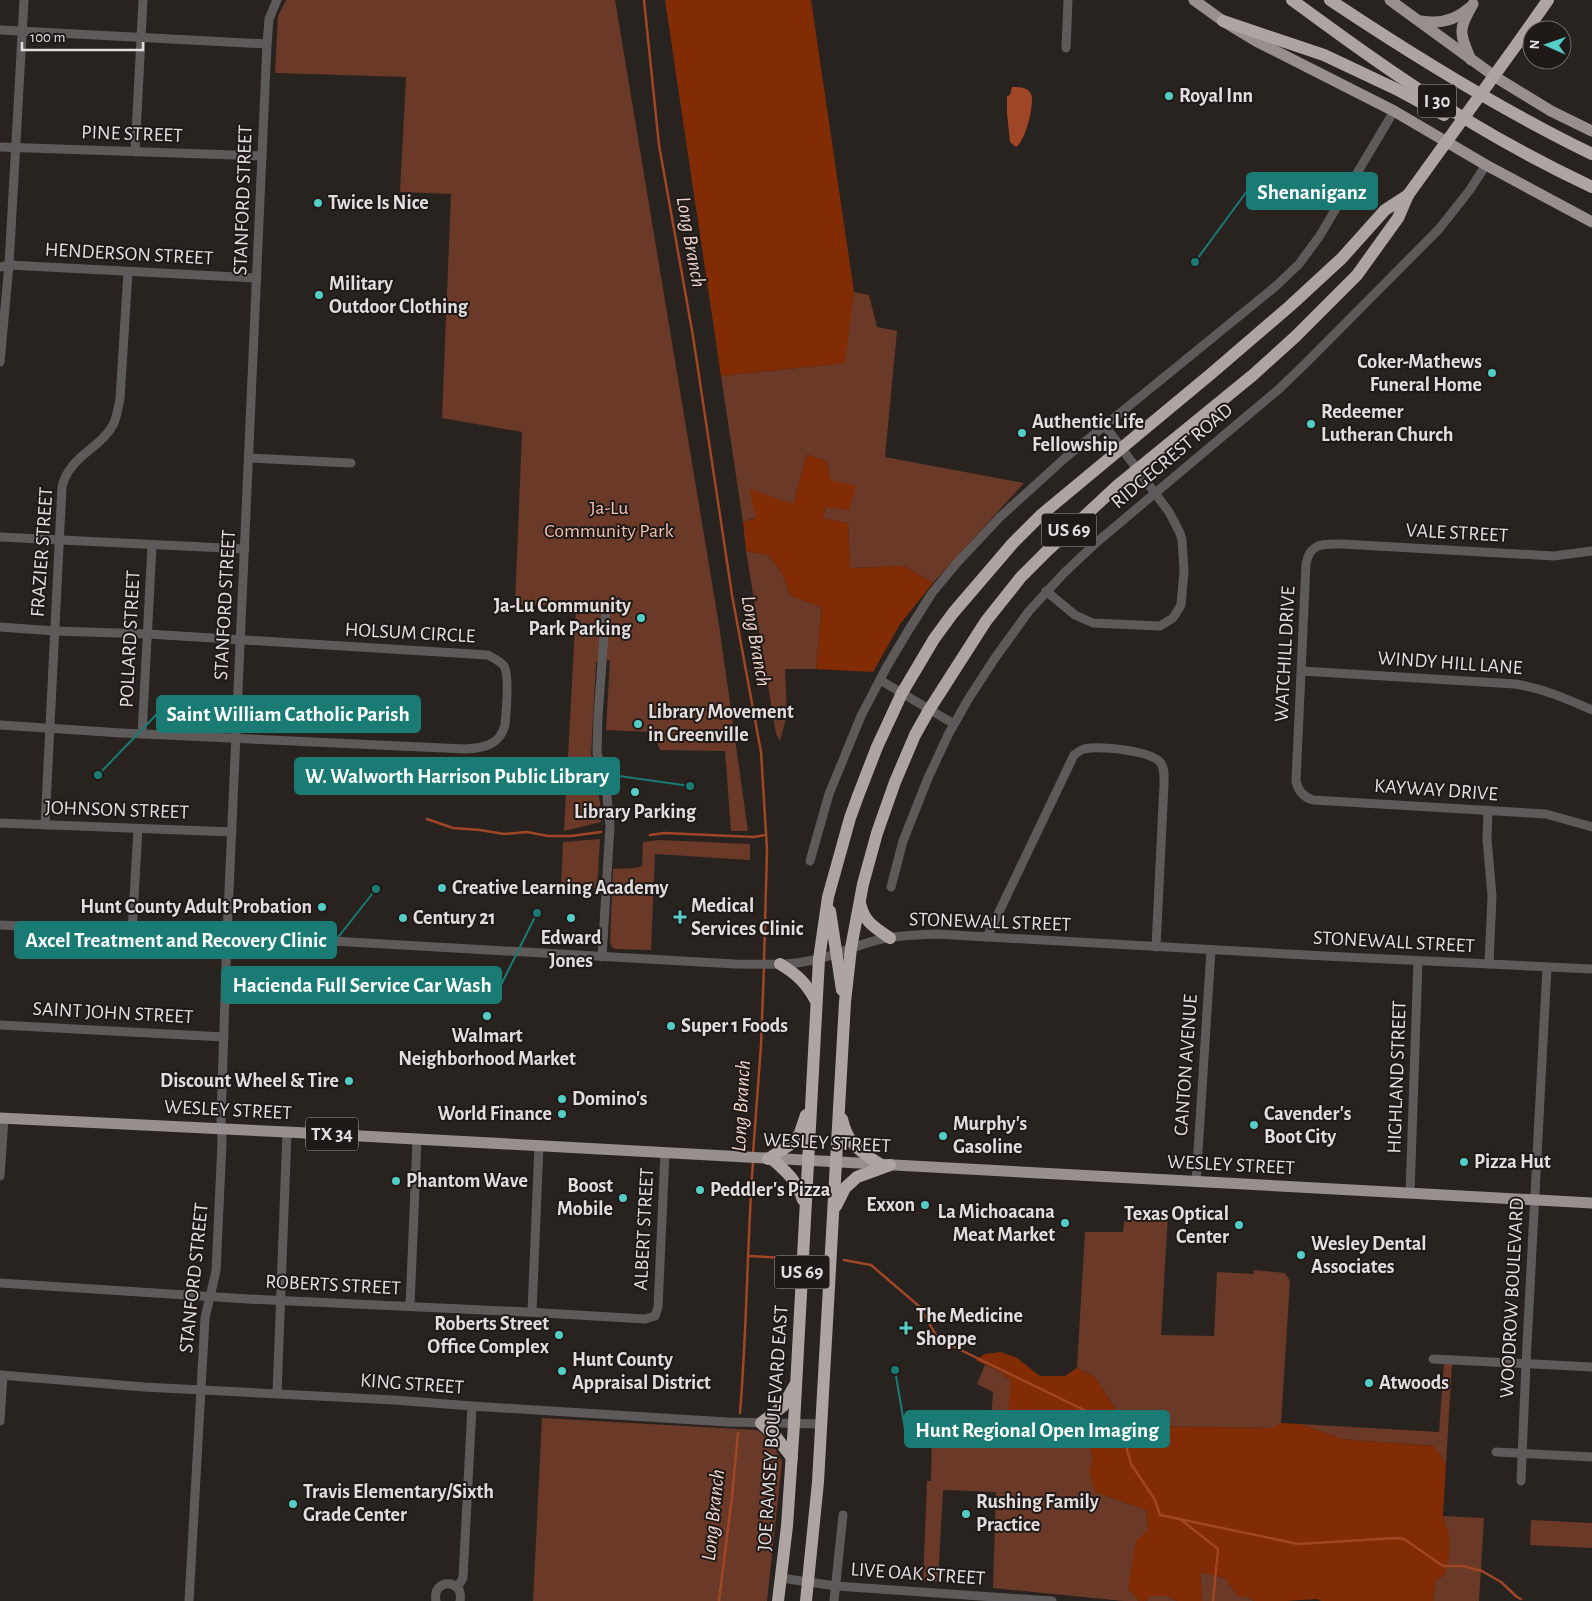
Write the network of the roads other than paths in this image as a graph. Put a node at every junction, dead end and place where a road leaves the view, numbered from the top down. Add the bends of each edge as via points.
1 (24, 0) edge
2 (144, 0) edge
3 (277, 0) edge
4 (1068, 0) edge
5 (1194, 0) edge
6 (1292, 0) edge
7 (1330, 0) edge
8 (1390, 0) edge
9 (1548, 0) edge
10 (1475, 2) edge
11 (1223, 21) junction
12 (1419, 21) junction
13 (0, 30) edge
14 (23, 31) junction
15 (142, 37) junction
16 (267, 44) junction
17 (1066, 48) dead end
18 (1471, 60) junction
19 (1394, 111) junction
20 (1568, 119) junction
21 (1592, 119) edge
22 (1592, 131) edge
23 (1503, 141) junction
24 (0, 147) edge
25 (16, 148) junction
26 (135, 152) junction
27 (1592, 154) edge
28 (262, 156) junction
29 (1486, 165) junction
30 (1592, 187) edge
31 (1408, 195) junction
32 (1592, 222) edge
33 (4, 266) edge
34 (128, 272) junction
35 (257, 278) junction
36 (0, 362) edge
37 (1105, 426) junction
38 (1121, 448) junction
39 (249, 458) junction
40 (351, 463) dead end
41 (1137, 470) junction
42 (1155, 493) junction
43 (0, 538) edge
44 (60, 541) junction
45 (1320, 545) joint
46 (152, 546) junction
47 (245, 549) junction
48 (1592, 551) edge
49 (1046, 591) junction
50 (618, 604) dead end
51 (0, 627) edge
52 (55, 631) junction
53 (148, 634) junction
54 (241, 640) junction
55 (1302, 671) junction
56 (880, 680) junction
57 (902, 693) junction
58 (929, 710) junction
59 (1592, 710) edge
60 (954, 724) junction
61 (0, 725) edge
62 (50, 728) junction
63 (142, 734) junction
64 (236, 739) junction
65 (1297, 771) joint
66 (1488, 810) junction
67 (0, 823) edge
68 (45, 824) junction
69 (1592, 827) edge
70 (138, 829) junction
71 (232, 832) junction
72 (810, 860) dead end
73 (891, 887) dead end
74 (828, 897) junction
75 (860, 902) junction
76 (0, 925) edge
77 (132, 932) junction
78 (227, 935) junction
79 (890, 938) junction
80 (988, 938) junction
81 (1156, 946) junction
82 (851, 948) junction
83 (1212, 950) junction
84 (836, 954) junction
85 (602, 957) junction
86 (819, 959) junction
87 (1418, 961) junction
88 (1489, 964) junction
89 (778, 965) junction
90 (1547, 967) junction
91 (1592, 969) edge
92 (816, 1001) junction
93 (845, 1002) junction
94 (0, 1025) edge
95 (224, 1037) junction
96 (811, 1101) junction
97 (839, 1108) junction
98 (2, 1118) edge
99 (221, 1129) junction
100 (287, 1132) junction
101 (417, 1140) junction
102 (539, 1146) junction
103 (665, 1154) junction
104 (769, 1159) junction
105 (808, 1161) junction
106 (836, 1162) junction
107 (885, 1165) junction
108 (0, 1176) edge
109 (1196, 1182) junction
110 (1410, 1194) junction
111 (1535, 1200) junction
112 (1592, 1203) edge
113 (805, 1207) junction
114 (833, 1211) junction
115 (0, 1284) edge
116 (210, 1296) junction
117 (280, 1300) junction
118 (410, 1306) junction
119 (658, 1307) joint
120 (532, 1312) junction
121 (1433, 1359) dead end
122 (1526, 1363) junction
123 (1592, 1367) edge
124 (2, 1375) edge
125 (796, 1383) junction
126 (202, 1389) junction
127 (277, 1394) junction
128 (472, 1406) junction
129 (0, 1420) edge
130 (755, 1423) junction
131 (794, 1424) junction
132 (821, 1424) junction
133 (1496, 1452) dead end
134 (1522, 1454) junction
135 (1592, 1457) edge
136 (792, 1458) junction
137 (1521, 1481) dead end
138 (842, 1515) dead end
139 (781, 1578) junction
140 (808, 1582) junction
141 (836, 1586) junction
142 (457, 1588) junction
143 (998, 1599) edge
144 (189, 1601) edge
145 (436, 1601) edge
146 (460, 1601) edge
147 (778, 1601) edge
148 (806, 1601) edge
149 (834, 1601) edge
150 (1052, 1601) edge

1 - 14 street
2 - 15 street
3 - 16 street, STANFORD STREET via 269,19
4 - 17 street
5 - 11 main road
6 - 23 highway, I 30 via 1425,94
7 - 27 highway, I 30 via 1516,115
8 - 12 main road
9 - 31 highway, US 69, bridge
10 - 12 main road via 1449,21
10 - 18 main road via 1462,23 1462,34
11 - 19 main road
11 - 23 highway via 1324,56 1396,89 1478,133
12 - 18 main road
13 - 14 street
14 - 15 street
14 - 25 street
15 - 16 street
15 - 26 street
16 - 28 street, STANFORD STREET
18 - 20 main road
19 - 29 main road
19 - 37 street via 1319,237 1299,264
20 - 21 main road
20 - 22 main road
23 - 30 highway, I 30
24 - 25 street, PINE STREET
25 - 26 street, PINE STREET
25 - 33 street
26 - 28 street, PINE STREET
28 - 35 street, STANFORD STREET
29 - 32 main road
29 - 42 street, RIDGECREST ROAD via 1440,229 1307,362
31 - 38 highway, JOE RAMSEY BOULEVARD EAST / US 69 via 1385,210 1342,258 1290,306
31 - 41 highway, US 69 via 1398,218 1357,275 1253,375
33 - 34 street, HENDERSON STREET
33 - 36 street
34 - 35 street, HENDERSON STREET
34 - 44 street, FRAZIER STREET via 117,416 108,432 64,477
35 - 39 street, STANFORD STREET
37 - 38 street
37 - 56 street via 1020,498 956,564 932,593
38 - 41 street
38 - 57 highway, JOE RAMSEY BOULEVARD EAST / US 69 via 1041,515 1013,543 953,613
39 - 40 street
39 - 47 street, STANFORD STREET
41 - 42 street
41 - 58 highway, US 69 via 1021,577 986,621
42 - 49 street, RIDGECREST ROAD
42 - 49 street via 1182,540 1181,605 1173,618 1152,627 1093,623 1075,615
43 - 44 street
44 - 46 street
44 - 52 street, FRAZIER STREET
45 - 48 street, VALE STREET via 1554,556
45 - 55 street, WATCHILL DRIVE via 1308,556 1306,564
46 - 47 street
46 - 53 street, POLLARD STREET
47 - 54 street, STANFORD STREET
49 - 60 street, RIDGECREST ROAD via 996,658
50 - 85 street via 606,609 598,716 598,760 606,787 610,826
51 - 52 street, HOLSUM CIRCLE
52 - 53 street, HOLSUM CIRCLE
52 - 62 street, FRAZIER STREET
53 - 54 street, HOLSUM CIRCLE
53 - 63 street, POLLARD STREET
54 - 64 street, STANFORD STREET
54 - 64 street, HOLSUM CIRCLE via 488,655 504,666 507,675 505,725 503,732 491,744 466,749
55 - 59 street, WINDY HILL LANE via 1514,684 1558,695
55 - 65 street, WATCHILL DRIVE
56 - 57 street
56 - 72 street via 861,716 829,794
57 - 58 street
57 - 74 highway, JOE RAMSEY BOULEVARD EAST / US 69 via 850,818
58 - 60 street
58 - 75 highway, US 69 via 894,782
60 - 73 street, RIDGECREST ROAD via 903,841
61 - 62 street, HOLSUM CIRCLE
62 - 63 street, HOLSUM CIRCLE
62 - 68 street, FRAZIER STREET
63 - 64 street, HOLSUM CIRCLE
64 - 71 street, STANFORD STREET
65 - 66 street, KAYWAY DRIVE via 1297,787 1313,800
66 - 69 street, KAYWAY DRIVE via 1546,814
66 - 88 street via 1487,846 1492,896
67 - 68 street, JOHNSON STREET
68 - 70 street, JOHNSON STREET
70 - 71 street, JOHNSON STREET
70 - 77 street
71 - 78 street, STANFORD STREET
74 - 84 highway
74 - 86 highway, JOE RAMSEY BOULEVARD EAST / US 69
75 - 79 highway via 862,914 868,922
75 - 82 highway, US 69
76 - 77 street, STONEWALL STREET
77 - 78 street, STONEWALL STREET
78 - 85 street, STONEWALL STREET
78 - 95 street, STANFORD STREET
79 - 80 street, STONEWALL STREET via 936,934
79 - 82 street, STONEWALL STREET
80 - 81 street, STONEWALL STREET
80 - 81 street via 1074,755 1083,750 1127,750 1152,756 1163,766
81 - 83 street, STONEWALL STREET
82 - 84 street, STONEWALL STREET
82 - 93 highway, US 69
83 - 87 street, STONEWALL STREET
83 - 109 street, CANTON AVENUE
84 - 86 street, STONEWALL STREET
84 - 93 highway
85 - 89 street, STONEWALL STREET
86 - 89 street, STONEWALL STREET
86 - 92 highway, JOE RAMSEY BOULEVARD EAST / US 69
87 - 88 street, STONEWALL STREET
87 - 110 street, HIGHLAND STREET
88 - 90 street, STONEWALL STREET
89 - 92 highway via 793,972 806,984
90 - 91 street, STONEWALL STREET
90 - 111 street, WOODROW BOULEVARD
92 - 96 highway, JOE RAMSEY BOULEVARD EAST / US 69
93 - 97 highway, US 69
94 - 95 street, SAINT JOHN STREET
95 - 99 street, STANFORD STREET
96 - 104 highway via 794,1142
96 - 105 highway, JOE RAMSEY BOULEVARD EAST / US 69
97 - 106 highway, US 69
97 - 107 highway via 847,1137 859,1150
98 - 99 main road, WESLEY STREET / TX 34
98 - 108 street
99 - 100 main road, WESLEY STREET / TX 34
99 - 116 street, STANFORD STREET via 216,1271
100 - 101 main road, WESLEY STREET / TX 34
100 - 117 street
101 - 102 main road, WESLEY STREET / TX 34
101 - 118 street
102 - 103 main road, WESLEY STREET / TX 34
102 - 120 street
103 - 104 main road, WESLEY STREET / TX 34
103 - 119 street, ALBERT STREET
104 - 105 main road, WESLEY STREET / TX 34
104 - 113 highway via 787,1172 800,1188
105 - 106 main road, WESLEY STREET / TX 34
105 - 113 highway, JOE RAMSEY BOULEVARD EAST / US 69
106 - 107 main road, WESLEY STREET / TX 34
106 - 114 highway, US 69
107 - 109 main road, WESLEY STREET / TX 34
107 - 114 highway via 856,1176 844,1188
109 - 110 main road, WESLEY STREET / TX 34
110 - 111 main road, WESLEY STREET / TX 34
111 - 112 main road, WESLEY STREET / TX 34
111 - 122 street, WOODROW BOULEVARD
113 - 125 highway, JOE RAMSEY BOULEVARD EAST / US 69
114 - 132 highway, US 69
115 - 116 street, ROBERTS STREET
116 - 117 street, ROBERTS STREET
116 - 126 street, STANFORD STREET via 205,1318
117 - 118 street, ROBERTS STREET
117 - 127 street
118 - 120 street, ROBERTS STREET
119 - 120 street, ROBERTS STREET via 655,1316 644,1319
121 - 122 street
122 - 123 street
122 - 134 street, WOODROW BOULEVARD
124 - 126 street, KING STREET
124 - 129 street
125 - 130 highway via 783,1406
125 - 131 highway, JOE RAMSEY BOULEVARD EAST / US 69
126 - 127 street, KING STREET
126 - 144 street, STANFORD STREET
127 - 128 street, KING STREET
128 - 130 street, KING STREET
128 - 142 street via 463,1578
130 - 131 street, KING STREET
130 - 136 highway via 777,1438
131 - 132 street, KING STREET
131 - 136 highway, JOE RAMSEY BOULEVARD EAST / US 69
132 - 140 highway, US 69
133 - 134 street
134 - 135 street
134 - 137 street, WOODROW BOULEVARD
136 - 139 highway, JOE RAMSEY BOULEVARD EAST / US 69
138 - 141 street
139 - 140 street, LIVE OAK STREET
139 - 147 highway, JOE RAMSEY BOULEVARD EAST / US 69
140 - 141 street, LIVE OAK STREET
140 - 148 highway, US 69
141 - 143 street, LIVE OAK STREET
141 - 149 street
142 - 145 street via 450,1584 442,1585 436,1590
142 - 146 street
143 - 150 street, LIVE OAK STREET

